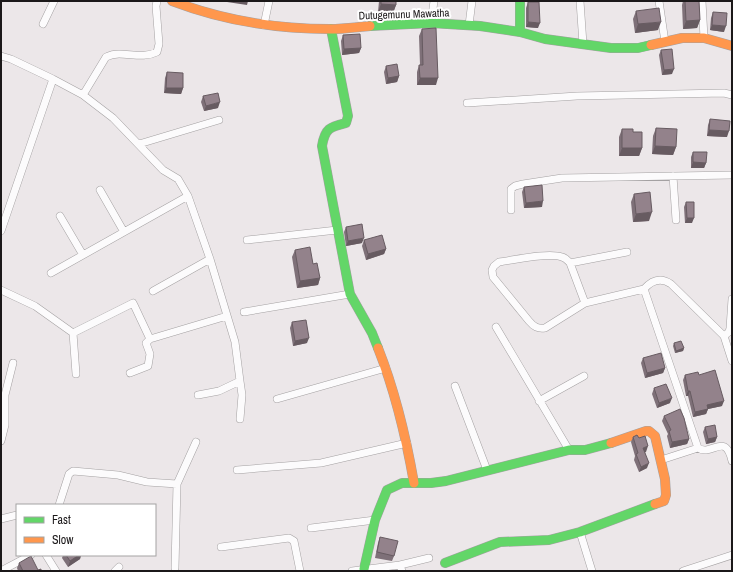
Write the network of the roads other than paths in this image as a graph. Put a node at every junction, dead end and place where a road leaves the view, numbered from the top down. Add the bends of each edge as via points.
1 (54, 1) edge
2 (157, 1) edge
3 (172, 1) edge
4 (269, 1) edge
5 (434, 1) edge
6 (472, 1) edge
7 (520, 1) edge
8 (580, 1) edge
9 (659, 1) edge
10 (702, 1) edge
11 (189, 4) edge
12 (431, 22) junction
13 (43, 24) dead end
14 (264, 25) junction
15 (469, 25) junction
16 (331, 30) junction
17 (520, 32) junction
18 (704, 38) junction
19 (665, 42) junction
20 (583, 44) junction
21 (732, 46) edge
22 (1, 56) edge
23 (53, 79) junction
24 (732, 94) edge
25 (83, 95) junction
26 (467, 103) dead end
27 (219, 120) dead end
28 (138, 144) junction
29 (732, 175) edge
30 (673, 176) junction
31 (100, 190) dead end
32 (188, 196) junction
33 (511, 210) dead end
34 (60, 216) dead end
35 (676, 220) dead end
36 (337, 230) junction
37 (1, 231) edge
38 (124, 232) junction
39 (247, 240) dead end
40 (627, 252) dead end
41 (83, 255) junction
42 (210, 259) junction
43 (570, 263) junction
44 (51, 273) dead end
45 (644, 289) junction
46 (1, 290) edge
47 (153, 291) dead end
48 (350, 294) junction
49 (732, 299) edge
50 (585, 303) junction
51 (244, 312) dead end
52 (227, 316) junction
53 (496, 327) dead end
54 (73, 333) junction
55 (724, 336) junction
56 (150, 339) junction
57 (732, 360) edge
58 (13, 363) dead end
59 (386, 368) junction
60 (130, 373) dead end
61 (76, 374) dead end
62 (584, 376) dead end
63 (240, 381) junction
64 (455, 386) dead end
65 (198, 395) dead end
66 (277, 399) dead end
67 (539, 401) junction
68 (240, 419) dead end
69 (3, 424) edge
70 (1, 441) edge
71 (196, 442) dead end
72 (407, 443) junction
73 (698, 448) junction
74 (569, 450) junction
75 (661, 460) junction
76 (732, 461) edge
77 (237, 470) dead end
78 (487, 470) junction
79 (414, 483) junction
80 (178, 484) junction
81 (59, 504) edge
82 (16, 515) edge
83 (1, 519) edge
84 (375, 520) junction
85 (311, 528) dead end
86 (580, 532) junction
87 (222, 547) dead end
88 (732, 555) edge
89 (29, 556) edge
90 (47, 556) edge
91 (429, 558) dead end
92 (445, 563) dead end
93 (175, 568) dead end
94 (401, 568) edge
95 (364, 569) junction
96 (1, 571) edge
97 (56, 571) edge
98 (300, 571) edge
99 (352, 571) edge
100 (592, 571) edge
101 (683, 571) edge

1 - 13 street
2 - 25 street via 157,52 106,57
3 - 11 street, Dutugemunu Mawatha
4 - 14 street
5 - 12 street
6 - 15 street
7 - 17 street
8 - 20 street
9 - 19 street
10 - 18 street
11 - 14 street, Dutugemunu Mawatha via 230,18
12 - 15 street, Dutugemunu Mawatha
12 - 16 street, Dutugemunu Mawatha
14 - 16 street, Dutugemunu Mawatha
15 - 17 street, Dutugemunu Mawatha
16 - 36 street via 348,116 346,123 330,127 323,135 322,146
17 - 20 street, Dutugemunu Mawatha via 545,39
18 - 19 street, Dutugemunu Mawatha via 682,38
18 - 21 street, Dutugemunu Mawatha
19 - 20 street, Dutugemunu Mawatha via 638,48
22 - 23 street
23 - 25 street
23 - 37 street
24 - 26 street via 577,96
25 - 28 street via 113,118
27 - 28 street
28 - 32 street via 163,170 178,179
29 - 30 street
30 - 33 street via 562,178 523,184 511,189
30 - 35 street
31 - 38 street
32 - 38 street
32 - 42 street
34 - 41 street
36 - 39 street
36 - 48 street
38 - 41 street
40 - 43 street
41 - 44 street
42 - 47 street
42 - 52 street
43 - 50 street
43 - 50 street via 561,256 548,255 498,262 492,270 493,277 529,321 540,329
45 - 50 street
45 - 55 street via 654,280 667,281
45 - 73 street
46 - 54 street via 36,306
48 - 51 street
48 - 59 street via 372,333
49 - 55 street via 730,328
52 - 56 street
52 - 63 street via 235,342
53 - 67 street
54 - 56 street via 132,303
54 - 61 street
55 - 57 street
56 - 60 street via 146,343 150,354 148,366
58 - 69 street via 5,395
59 - 66 street
59 - 72 street
62 - 67 street
63 - 65 street via 219,391
63 - 68 street
64 - 78 street
67 - 74 street
69 - 70 street
71 - 80 street
72 - 77 street via 321,463
72 - 79 street
73 - 75 street
73 - 76 street via 705,450 724,446 730,451
74 - 75 street via 598,447 649,431 655,436
74 - 78 street
75 - 86 street via 666,488 664,501
78 - 79 street via 446,481
79 - 84 street via 402,483 387,490
80 - 81 street via 73,471 69,474
80 - 93 street
82 - 83 street
84 - 85 street
84 - 95 street
86 - 92 street via 550,540 500,542
86 - 100 street
87 - 98 street via 289,538 294,541
88 - 101 street
89 - 96 street
90 - 97 street
91 - 94 street
94 - 95 street
95 - 99 street

